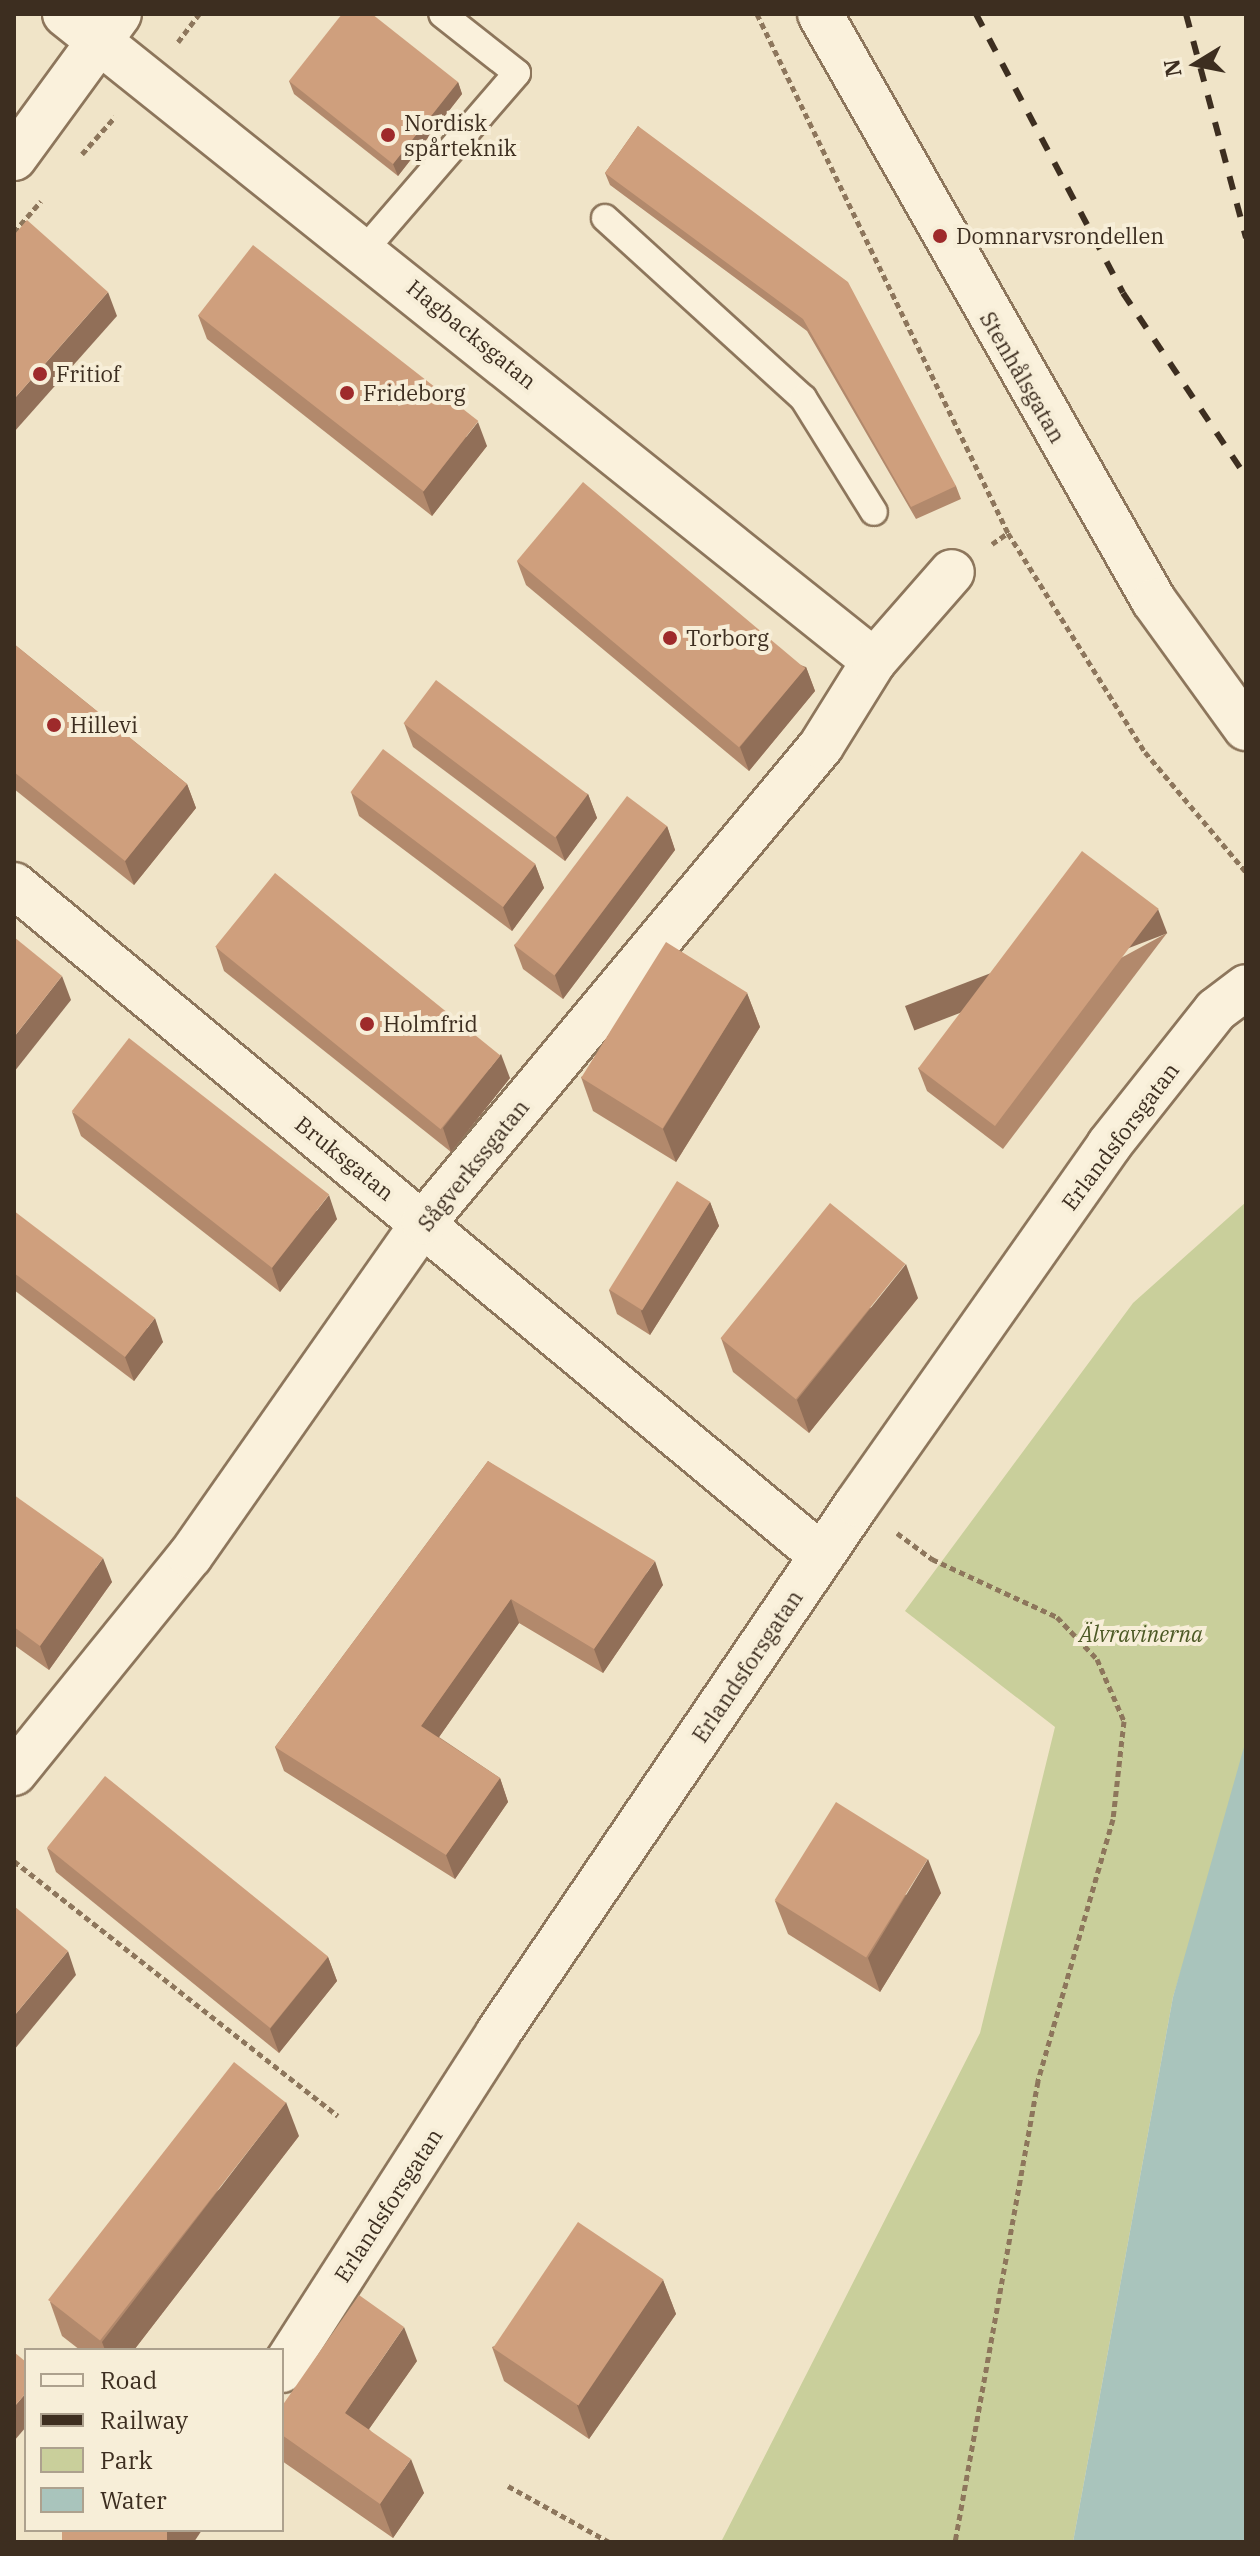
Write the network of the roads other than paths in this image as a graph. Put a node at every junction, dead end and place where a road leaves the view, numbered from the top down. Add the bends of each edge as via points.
1 (65, 14) edge
2 (442, 14) edge
3 (820, 14) edge
4 (109, 28) edge
5 (14, 158) edge
6 (605, 218) dead end
7 (366, 248) junction
8 (874, 512) dead end
9 (952, 572) dead end
10 (874, 661) junction
11 (1246, 728) edge
12 (14, 885) edge
13 (1246, 987) edge
14 (424, 1222) junction
15 (822, 1556) junction
16 (14, 1773) edge
17 (284, 2367) edge

1 - 4 street, Hagbacksgatan
2 - 7 lane via 517,73
3 - 11 street, Stenhålsgatan via 1154,601
4 - 5 street
4 - 7 street, Hagbacksgatan
6 - 8 lane via 803,398
7 - 10 street, Hagbacksgatan
9 - 10 street, Sågverkssgatan
10 - 14 street, Sågverkssgatan via 821,746
12 - 14 street, Bruksgatan
13 - 15 street, Erlandsforsgatan via 1216,1010 1109,1145
14 - 15 street, Bruksgatan
14 - 16 street, Sågverkssgatan via 190,1556
15 - 17 street, Erlandsforsgatan via 498,2033

